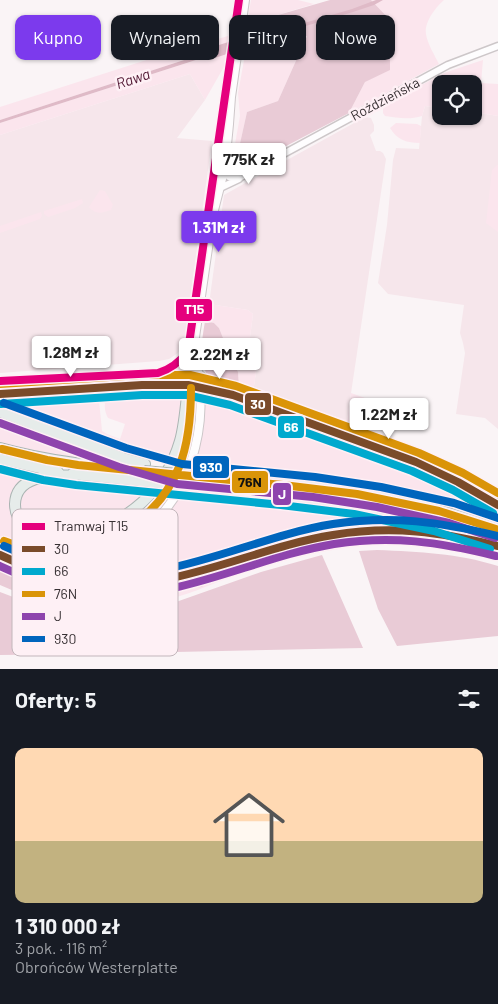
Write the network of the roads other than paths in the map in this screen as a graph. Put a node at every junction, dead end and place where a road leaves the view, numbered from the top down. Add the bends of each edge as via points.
1 (245, 0) edge
2 (498, 46) edge
3 (226, 155) junction
4 (276, 158) junction
5 (224, 171) junction
6 (239, 178) junction
7 (220, 188) junction
8 (194, 348) junction
9 (191, 362) junction
10 (199, 374) junction
11 (142, 385) junction
12 (188, 385) junction
13 (201, 388) junction
14 (0, 394) edge
15 (234, 395) junction
16 (0, 412) edge
17 (0, 448) edge
18 (0, 459) edge
19 (145, 467) junction
20 (77, 474) junction
21 (444, 474) joint
22 (182, 479) junction
23 (498, 505) edge
24 (15, 509) edge
25 (135, 509) edge
26 (166, 509) edge
27 (498, 529) edge
28 (498, 540) edge
29 (498, 546) edge
30 (0, 550) edge
31 (0, 555) edge
32 (12, 555) edge
33 (12, 561) edge
34 (178, 576) edge

1 - 3 street
2 - 4 street, Roździeńska via 448,65
3 - 4 street, Roździeńska via 259,160
3 - 5 street
4 - 6 street, Roździeńska
5 - 6 street via 229,177
5 - 7 street
6 - 7 street, Roździeńska
7 - 8 street via 213,214
8 - 9 street
8 - 10 street
9 - 11 street via 168,380
9 - 12 street
10 - 13 street
10 - 15 street via 213,386
11 - 12 street
11 - 14 street
12 - 13 street
12 - 25 main road via 176,455 150,496
13 - 15 street
13 - 22 street via 197,440 191,464
15 - 21 street
16 - 19 main road
17 - 19 main road via 60,461
18 - 20 main road
19 - 22 main road, bridge
20 - 24 main road via 31,480 19,490
20 - 28 main road, bridge via 371,506 437,521
21 - 23 main road
22 - 26 street
22 - 27 main road, bridge via 210,477 379,496 452,513
29 - 34 main road via 420,531 353,532 324,536
30 - 32 street
31 - 33 main road

